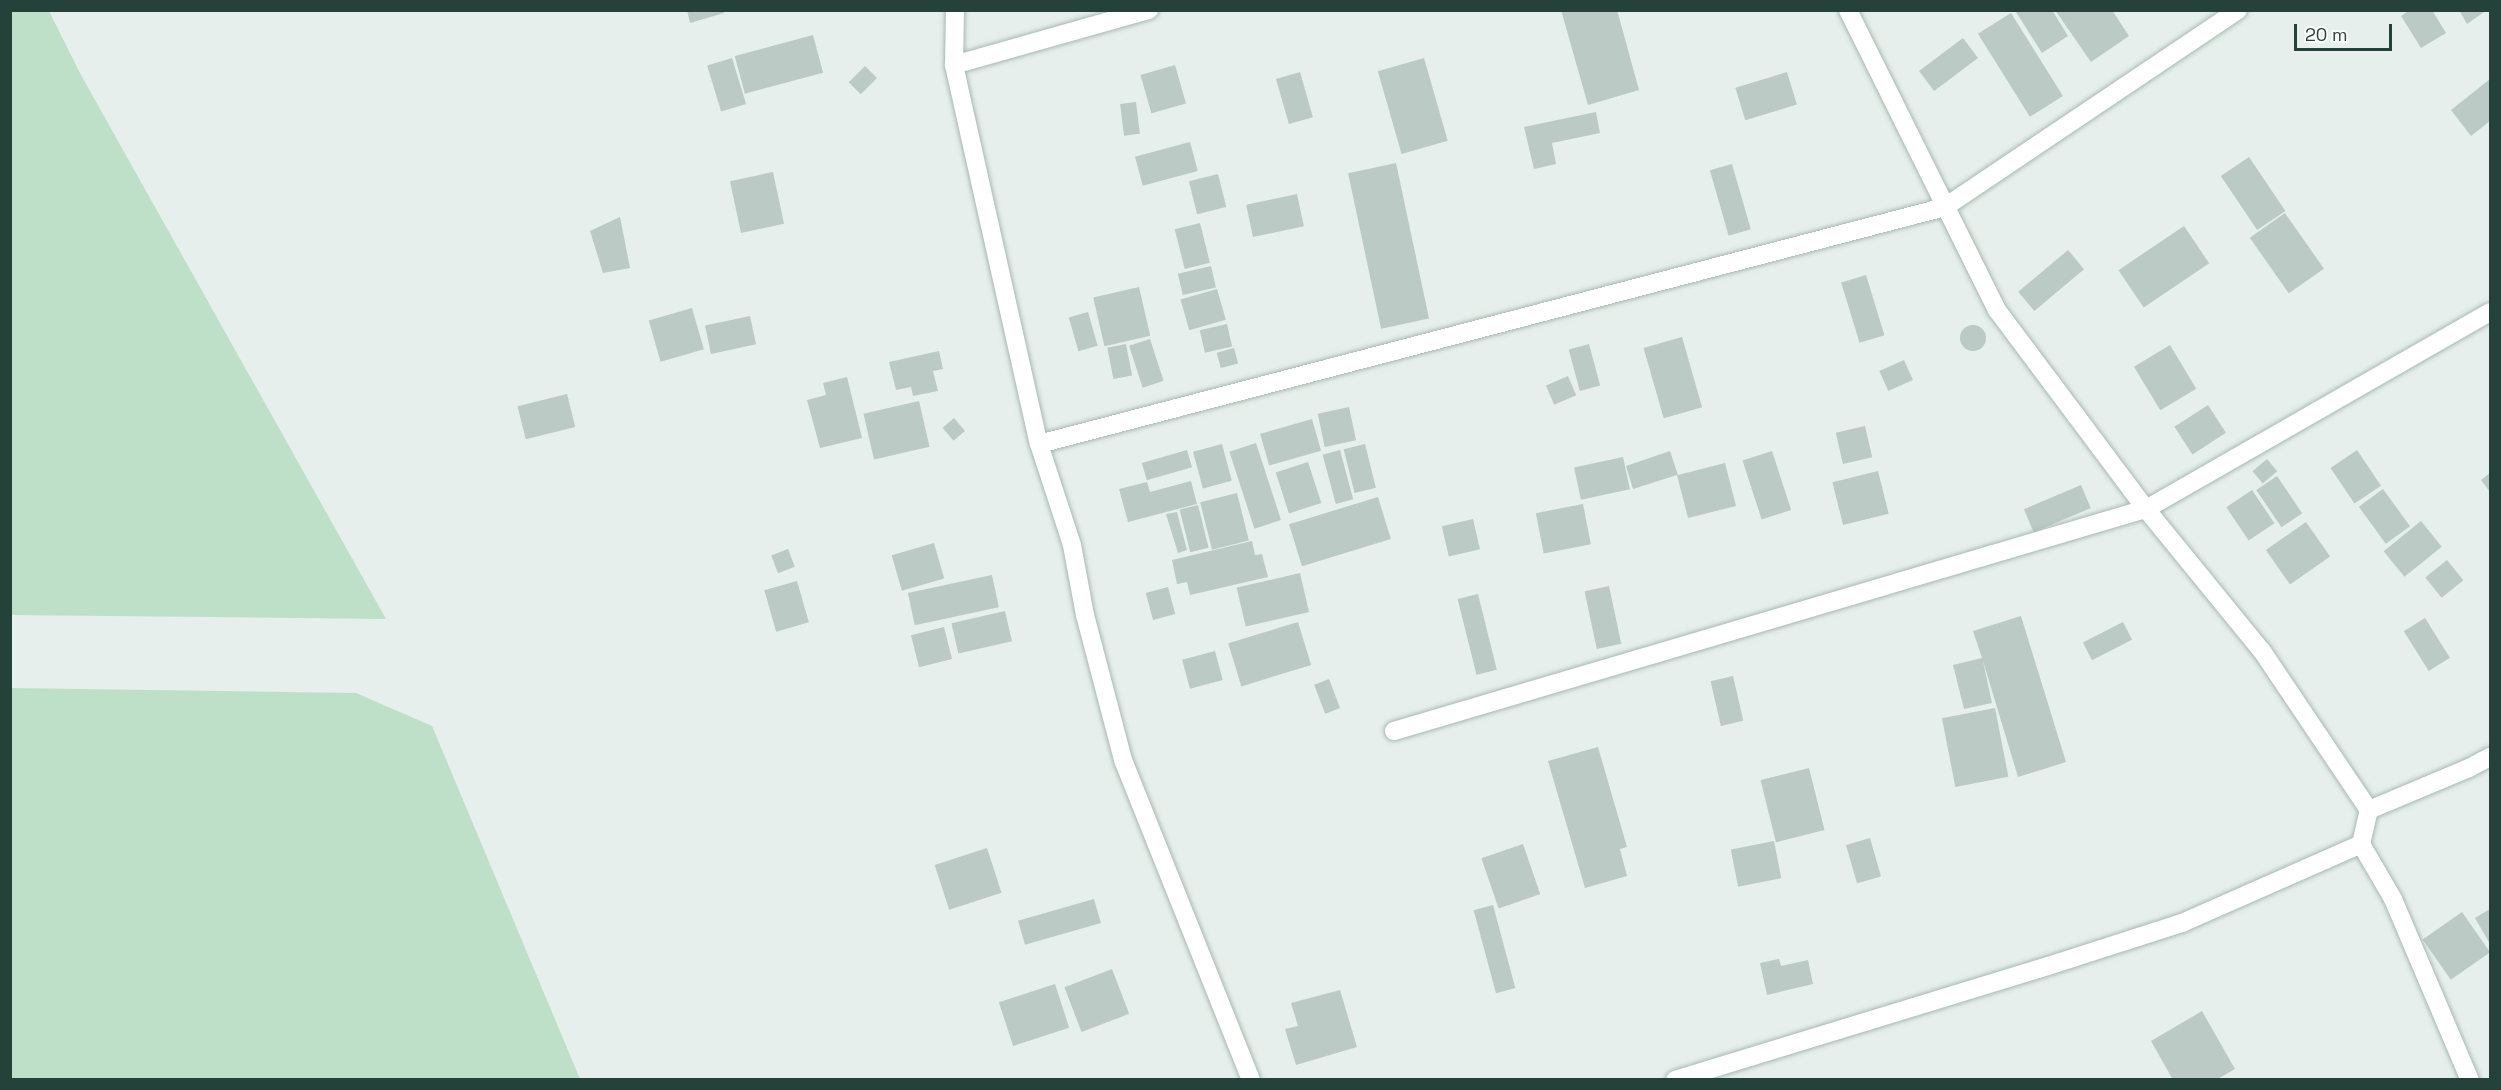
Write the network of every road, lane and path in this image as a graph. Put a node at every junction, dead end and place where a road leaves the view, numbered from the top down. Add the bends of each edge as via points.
1 (955, 10) edge
2 (1149, 10) edge
3 (1848, 10) edge
4 (2238, 10) edge
5 (954, 65) junction
6 (1945, 207) junction
7 (2490, 312) edge
8 (1039, 444) junction
9 (2146, 509) junction
10 (1394, 732) dead end
11 (2490, 756) edge
12 (2369, 810) junction
13 (2361, 844) junction
14 (1251, 1080) edge
15 (1675, 1080) edge
16 (2470, 1080) edge

1 - 5 street
2 - 5 street
3 - 6 street
4 - 6 street
5 - 8 street
6 - 8 street
6 - 9 street via 1997,310
7 - 9 street
8 - 14 street via 1072,545 1085,615 1123,760
9 - 10 street
9 - 12 street via 2262,651
11 - 12 street
12 - 13 street
13 - 15 street via 2182,922
13 - 16 street via 2393,899

